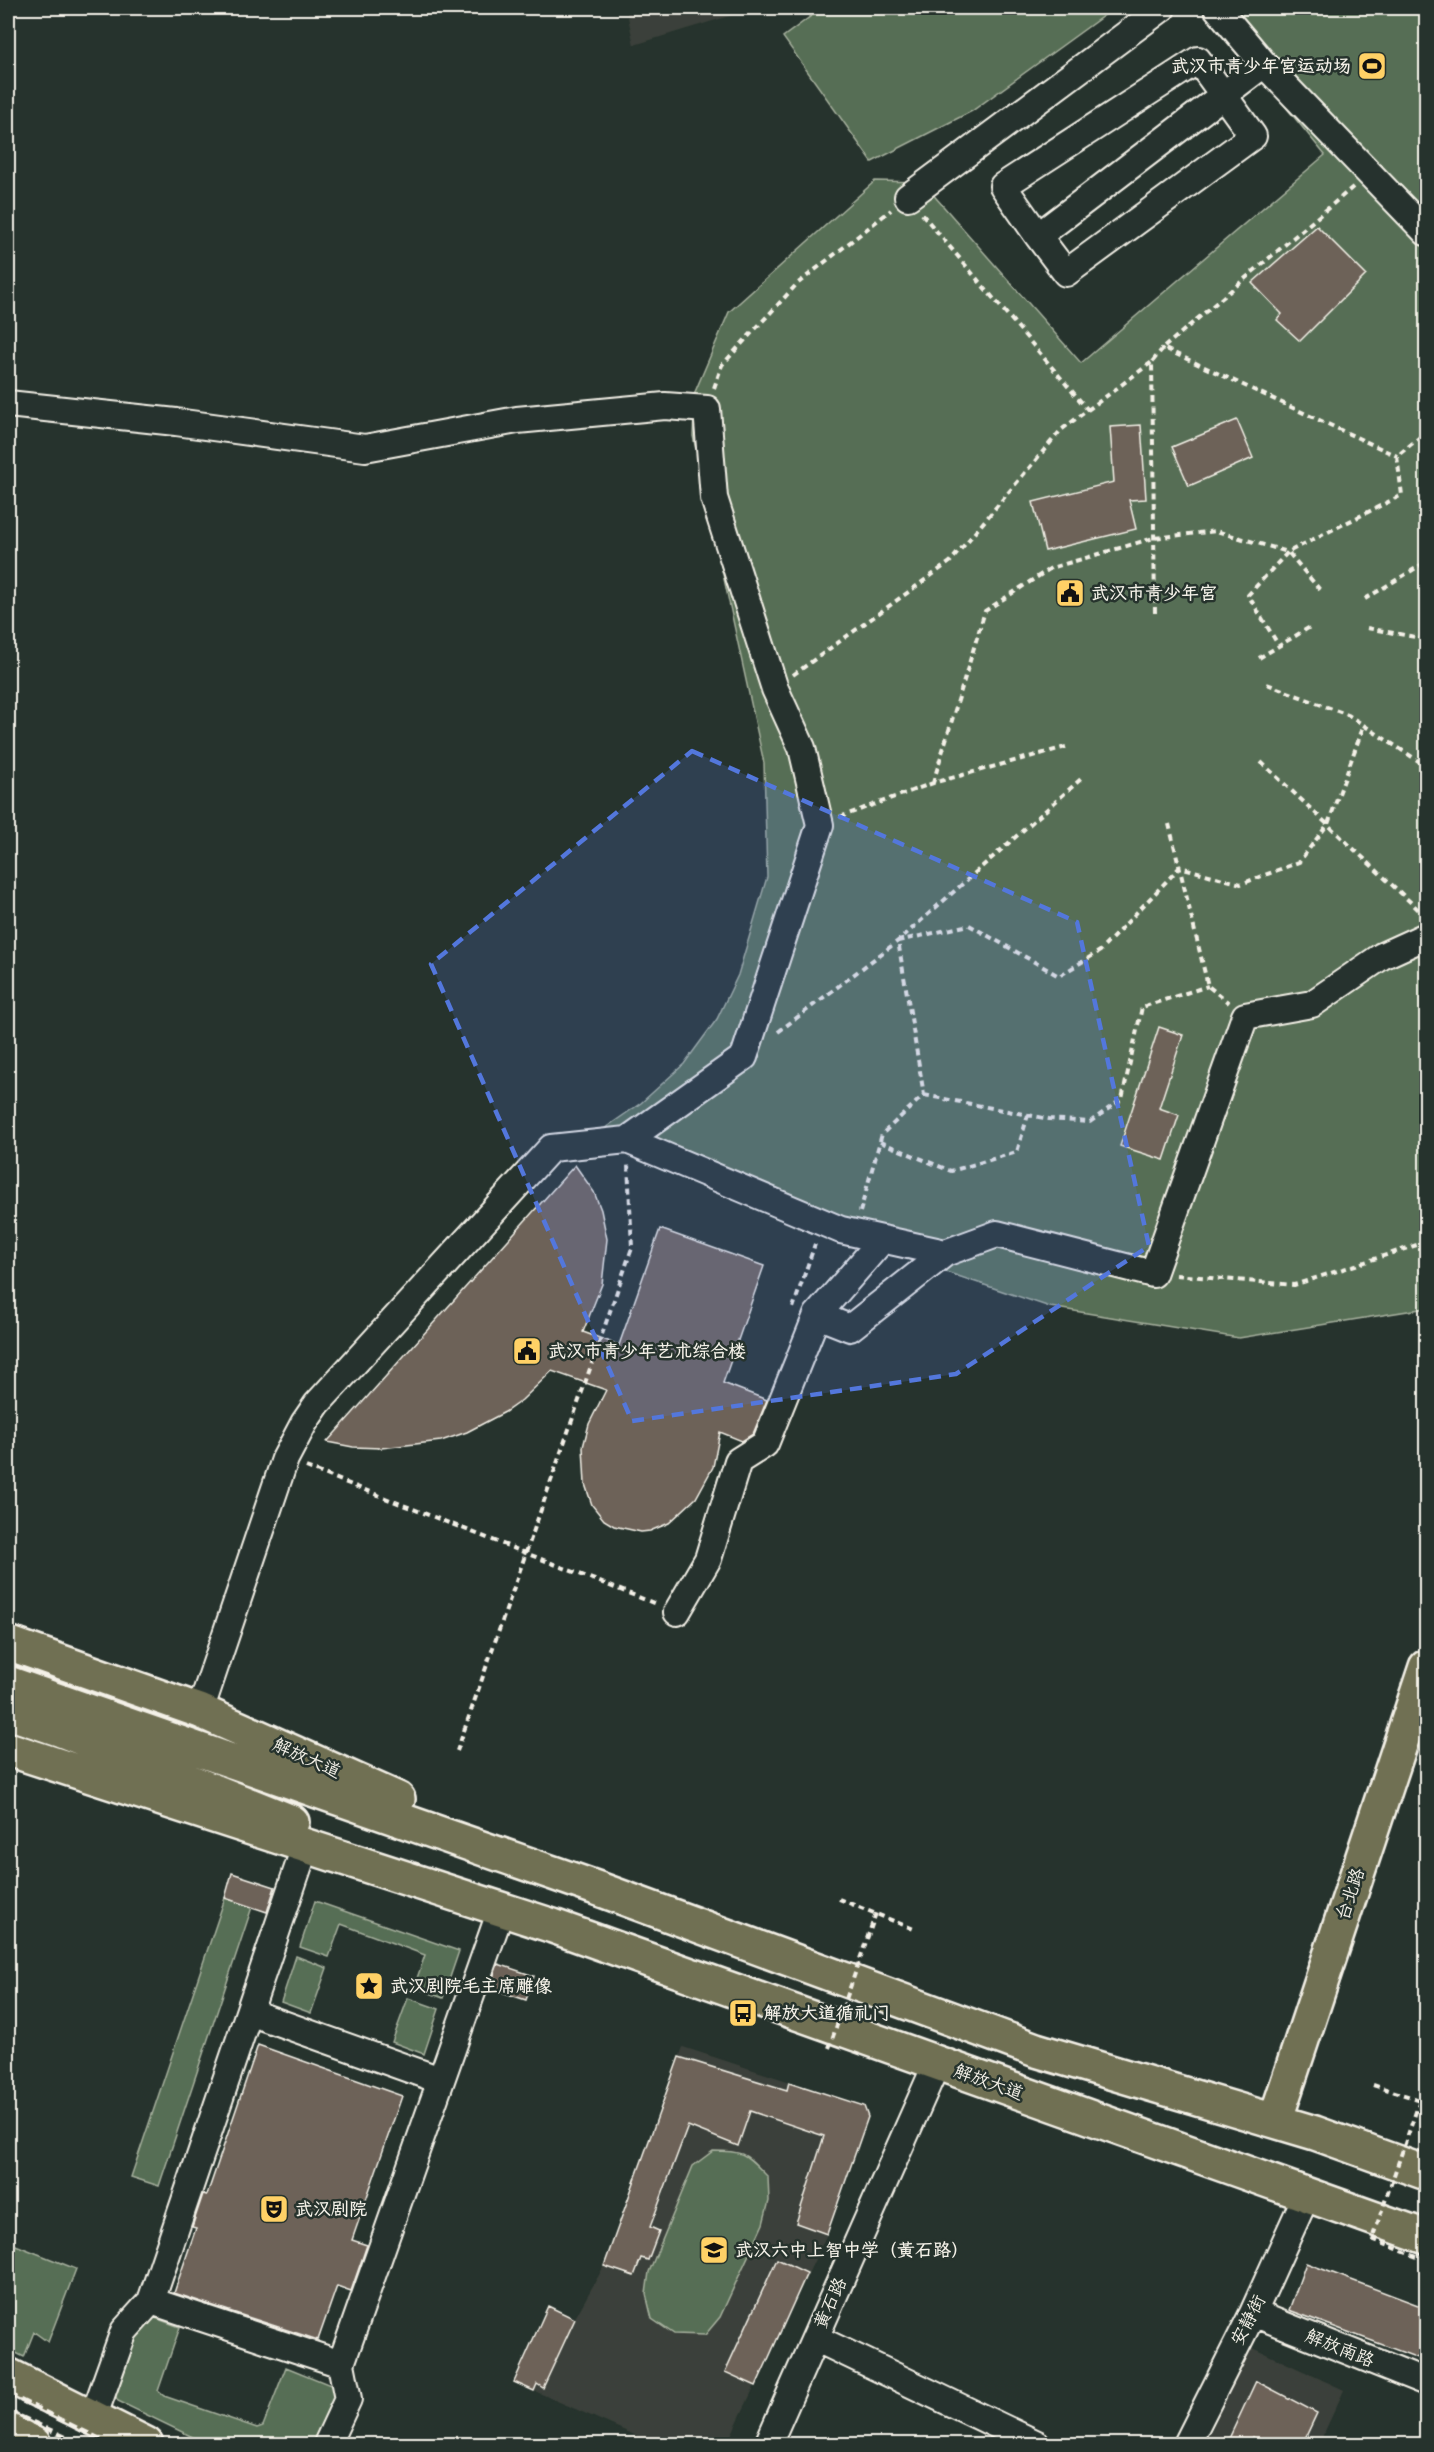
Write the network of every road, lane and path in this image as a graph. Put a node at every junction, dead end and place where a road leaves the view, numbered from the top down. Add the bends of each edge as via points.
1 (1162, 8) edge
2 (1217, 8) edge
3 (1264, 64) junction
4 (1222, 95) junction
5 (1370, 173) junction
6 (908, 197) junction
7 (1426, 232) edge
8 (1038, 236) junction
9 (1163, 348) junction
10 (1152, 362) junction
11 (8, 404) edge
12 (707, 409) junction
13 (1088, 410) junction
14 (1426, 432) edge
15 (1397, 456) junction
16 (1154, 538) junction
17 (1288, 552) junction
18 (1426, 562) edge
19 (1320, 590) dead end
20 (1365, 599) dead end
21 (1155, 613) dead end
22 (1310, 627) dead end
23 (1367, 628) dead end
24 (1426, 639) edge
25 (1279, 646) junction
26 (1259, 658) dead end
27 (1267, 684) dead end
28 (775, 689) junction
29 (1364, 725) junction
30 (1066, 747) dead end
31 (1262, 762) dead end
32 (1426, 772) edge
33 (1081, 779) dead end
34 (933, 783) junction
35 (1169, 824) dead end
36 (1328, 824) junction
37 (820, 825) junction
38 (1180, 867) junction
39 (1426, 918) edge
40 (1426, 936) edge
41 (898, 941) junction
42 (1208, 986) junction
43 (1245, 1016) junction
44 (744, 1057) junction
45 (924, 1095) junction
46 (1028, 1115) junction
47 (627, 1140) junction
48 (880, 1142) junction
49 (854, 1233) junction
50 (883, 1239) junction
51 (1426, 1242) edge
52 (945, 1253) junction
53 (1153, 1274) junction
54 (817, 1315) junction
55 (285, 1459) junction
56 (526, 1553) junction
57 (677, 1612) joint
58 (8, 1643) edge
59 (1426, 1667) edge
60 (8, 1683) edge
61 (200, 1711) junction
62 (8, 1712) edge
63 (8, 1749) edge
64 (457, 1751) dead end
65 (305, 1847) junction
66 (599, 1889) junction
67 (839, 1899) dead end
68 (501, 1910) junction
69 (876, 1913) junction
70 (553, 1926) junction
71 (916, 1929) dead end
72 (249, 2012) junction
73 (829, 2048) dead end
74 (937, 2063) junction
75 (440, 2080) junction
76 (1372, 2085) dead end
77 (1420, 2100) junction
78 (1426, 2102) edge
79 (1275, 2121) junction
80 (1426, 2173) edge
81 (1307, 2194) junction
82 (1422, 2247) edge
83 (151, 2301) junction
84 (1253, 2313) junction
85 (815, 2338) junction
86 (341, 2364) junction
87 (8, 2374) edge
88 (1426, 2382) edge
89 (93, 2418) junction
90 (8, 2430) edge
91 (34, 2445) edge
92 (146, 2445) edge
93 (327, 2445) edge
94 (768, 2445) edge
95 (1037, 2445) edge
96 (1187, 2445) edge

1 - 6 street
2 - 3 street
3 - 4 street
3 - 5 street
4 - 8 street
4 - 8 street via 1254,136 1066,273
4 - 8 street via 1198,60 1003,186
5 - 7 street
5 - 9 path
6 - 12 path via 797,284 722,365
6 - 13 path
9 - 10 path
9 - 15 path
10 - 13 path
10 - 16 path
11 - 12 street via 365,448 517,420 665,406
12 - 28 street via 714,498
13 - 28 path via 1062,430 950,562
14 - 15 path
15 - 17 path via 1402,495
16 - 17 path via 1216,531
16 - 21 path
16 - 34 path via 1051,568 985,611
17 - 19 path
17 - 25 path via 1248,595
18 - 20 path
22 - 25 path
23 - 24 path
25 - 26 path
27 - 29 path
28 - 37 street via 802,748
29 - 32 path via 1420,762
29 - 36 path
30 - 34 path
31 - 36 path
33 - 41 path
34 - 37 path
35 - 38 path
36 - 38 path via 1299,862 1241,884
36 - 39 path
37 - 44 street
38 - 41 path via 1100,951 1059,976 969,925
38 - 42 path
40 - 43 street via 1382,956 1312,1004
41 - 44 path
41 - 45 path
42 - 43 path
42 - 46 path via 1142,1007 1122,1099 1090,1122
43 - 53 street
44 - 47 street
45 - 46 path
45 - 48 path via 882,1134
46 - 48 path via 1017,1152 951,1171
47 - 49 street
47 - 55 street via 550,1148 317,1404
47 - 56 path via 632,1248
48 - 49 path
49 - 50 street
50 - 52 street
50 - 54 street
51 - 53 path via 1294,1285
52 - 53 street via 997,1234
52 - 54 street via 850,1328
54 - 57 street via 765,1444 738,1461 708,1559
55 - 56 path
55 - 61 street
56 - 57 path
56 - 64 path
58 - 61 main road, 解放大道
59 - 79 main road, 台北路
60 - 66 main road, 解放大道
61 - 66 main road, 解放大道
62 - 70 main road, 解放大道
63 - 65 main road, 解放大道
65 - 68 main road, 解放大道
65 - 72 street
66 - 79 main road, 解放大道 via 1036,2050
67 - 69 path
68 - 70 main road, 解放大道
68 - 75 street
69 - 71 path
69 - 73 path, bridge
70 - 74 main road, 解放大道
72 - 75 street
72 - 83 street
74 - 81 main road, 解放大道
74 - 85 street, 黄石路
75 - 86 street
76 - 77 path
77 - 78 path, bridge
77 - 82 path, bridge via 1372,2239
79 - 80 main road, 解放大道
81 - 82 main road, 解放大道
81 - 84 street, 安静街
83 - 86 street
83 - 89 street via 124,2331
84 - 88 street, 解放南路
84 - 96 street, 安静街
85 - 94 street, 黄石路
85 - 95 street
86 - 93 street via 348,2399
87 - 89 main road
89 - 92 main road
90 - 91 main road

